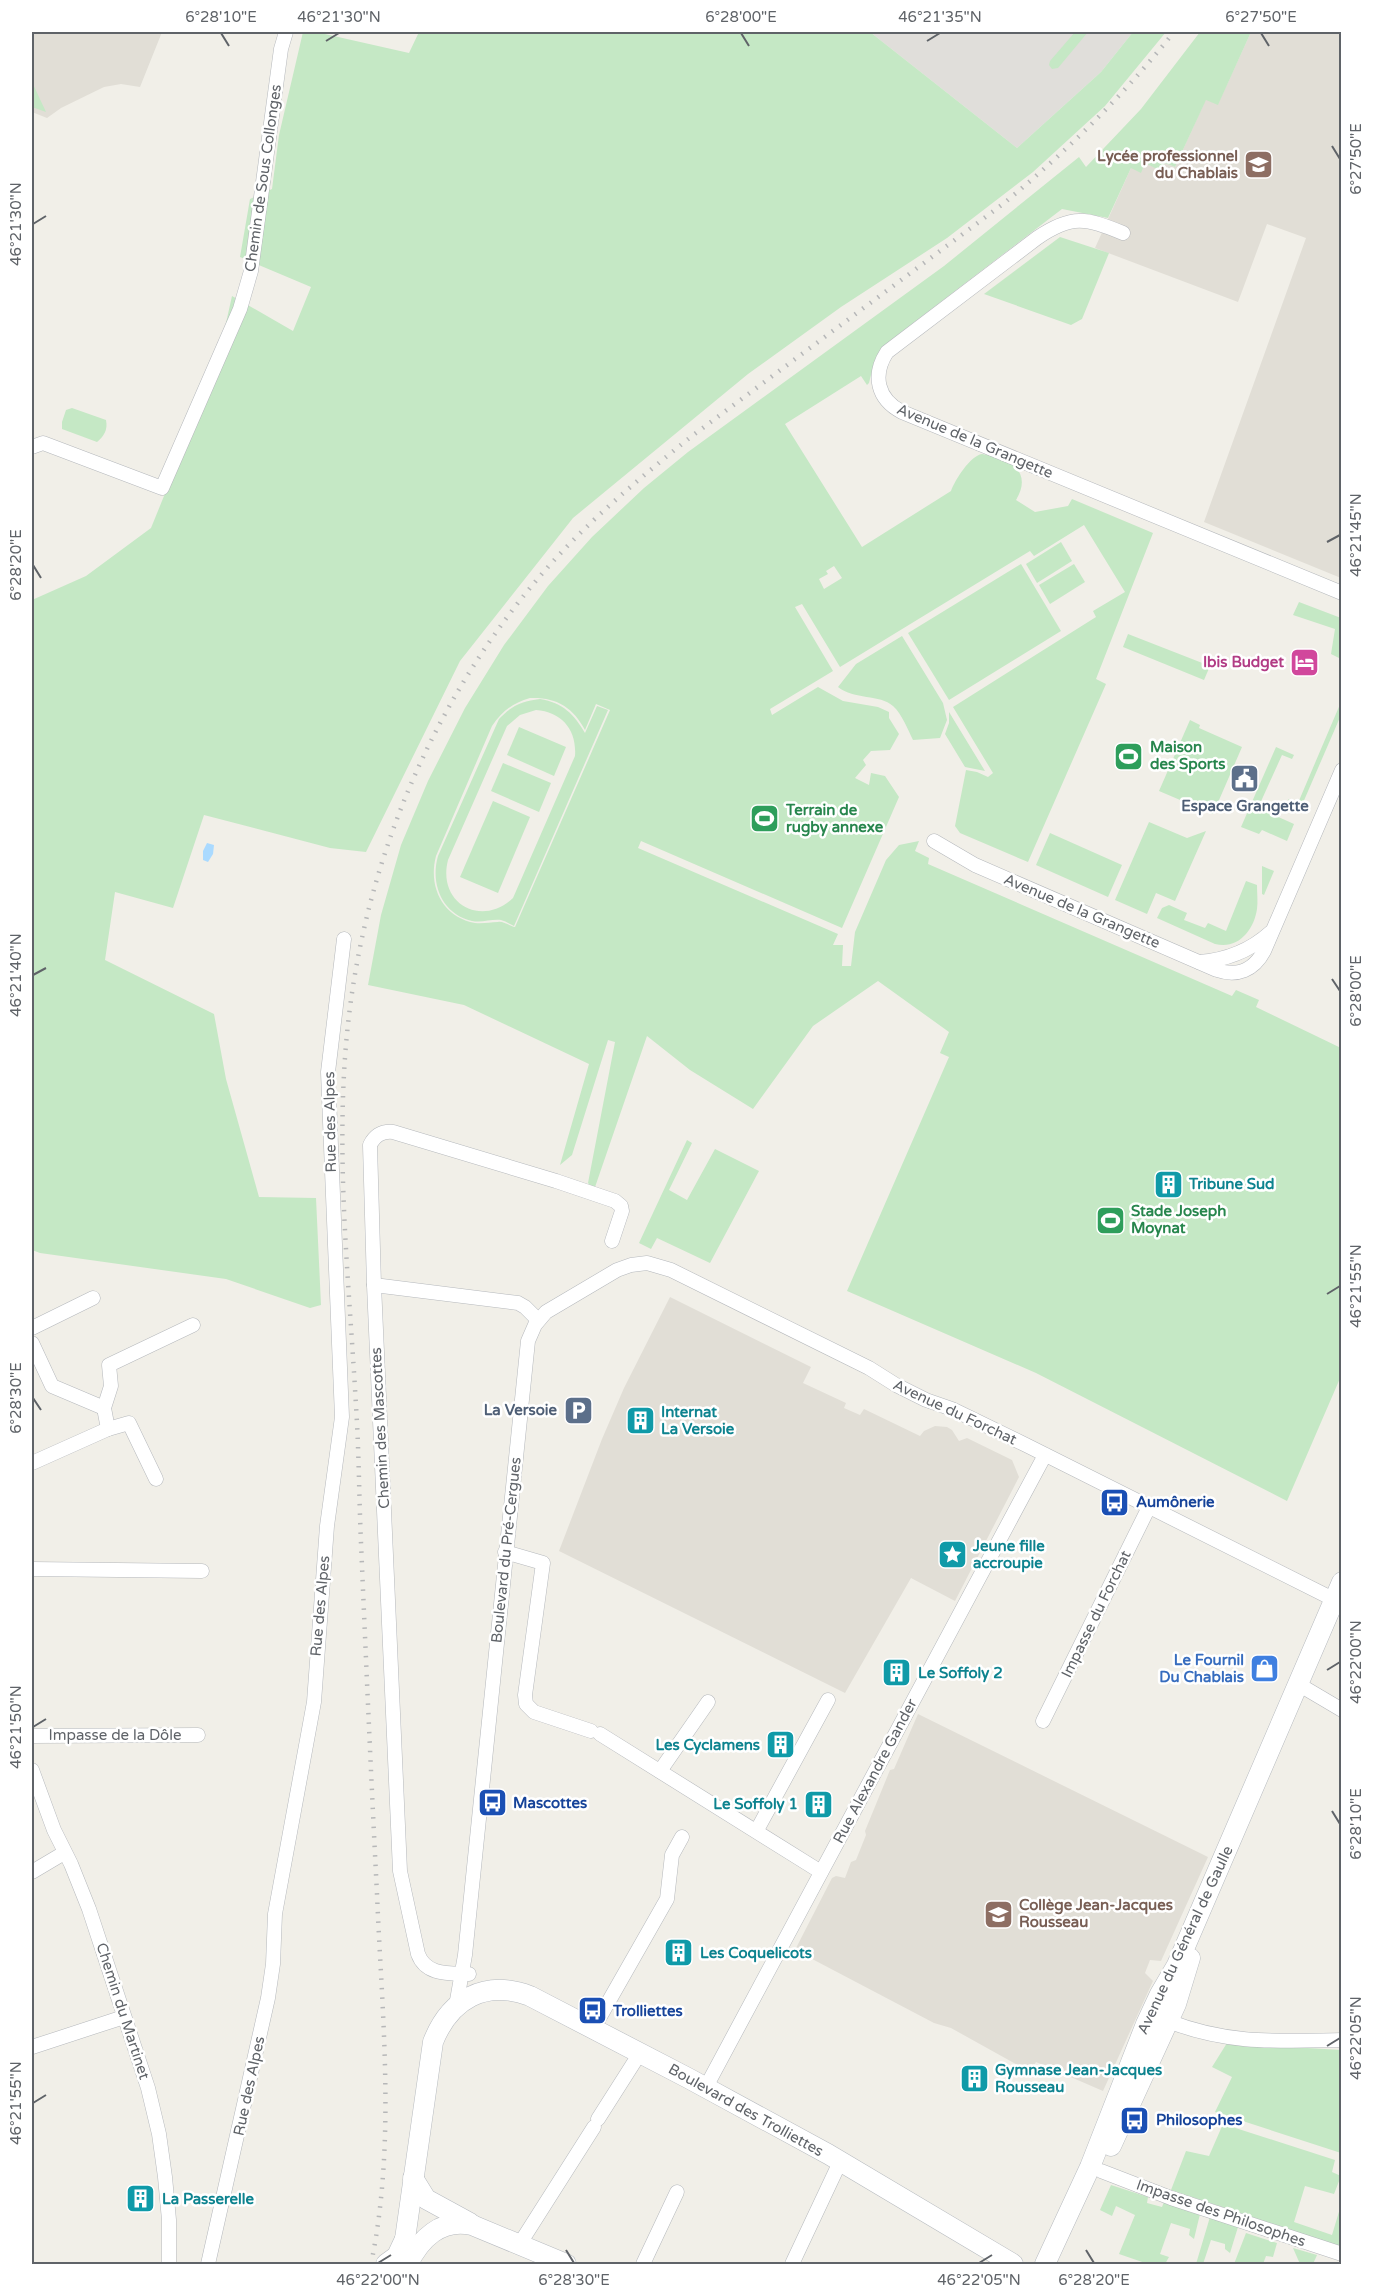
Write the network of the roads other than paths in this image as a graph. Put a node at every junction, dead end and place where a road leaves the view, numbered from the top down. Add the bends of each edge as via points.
1 (286, 32) edge
2 (1123, 233) dead end
3 (32, 447) edge
4 (1341, 593) edge
5 (1341, 770) edge
6 (934, 842) dead end
7 (1272, 930) junction
8 (344, 939) dead end
9 (1228, 958) junction
10 (1199, 962) junction
11 (1230, 973) junction
12 (612, 1241) dead end
13 (374, 1285) junction
14 (93, 1298) dead end
15 (538, 1320) junction
16 (194, 1325) dead end
17 (32, 1328) edge
18 (32, 1343) edge
19 (104, 1408) junction
20 (108, 1429) junction
21 (1045, 1455) junction
22 (32, 1463) edge
23 (156, 1479) dead end
24 (1149, 1507) junction
25 (506, 1552) junction
26 (32, 1569) edge
27 (202, 1571) dead end
28 (1340, 1598) edge
29 (1302, 1687) junction
30 (828, 1700) dead end
31 (708, 1702) dead end
32 (1341, 1710) edge
33 (1043, 1721) dead end
34 (198, 1735) dead end
35 (32, 1736) edge
36 (32, 1770) edge
37 (660, 1771) junction
38 (757, 1830) junction
39 (682, 1837) dead end
40 (64, 1853) junction
41 (32, 1872) edge
42 (821, 1872) junction
43 (465, 1974) junction
44 (478, 1993) junction
45 (456, 2006) junction
46 (124, 2017) junction
47 (1160, 2017) junction
48 (593, 2029) junction
49 (1341, 2040) edge
50 (1149, 2042) junction
51 (32, 2047) edge
52 (640, 2052) junction
53 (706, 2087) junction
54 (840, 2162) junction
55 (1101, 2171) junction
56 (413, 2178) junction
57 (676, 2192) dead end
58 (472, 2225) junction
59 (1061, 2234) junction
60 (405, 2239) junction
61 (519, 2245) junction
62 (1341, 2254) edge
63 (1008, 2262) edge
64 (169, 2265) edge
65 (208, 2265) edge
66 (386, 2265) edge
67 (406, 2265) edge
68 (566, 2265) edge
69 (643, 2265) edge
70 (792, 2265) edge
71 (1045, 2265) edge
72 (1058, 2265) edge

1 - 3 street, Chemin de Sous Collonges via 251,271 240,309 162,488 43,443
2 - 4 street, Avenue de la Grangette via 1085,220 1063,223 1047,231 887,352 878,374 883,397 902,412
5 - 7 street
6 - 10 street, Avenue de la Grangette via 975,865
7 - 9 street
7 - 11 street via 1256,963 1245,971
8 - 65 street, Rue des Alpes via 328,1072 342,1417 327,1526 314,1702 275,1914 268,1998
9 - 10 street
9 - 11 street via 1226,968
10 - 11 street, Avenue de la Grangette
12 - 13 street, Chemin des Mascottes via 622,1211 615,1201 556,1180 387,1132 373,1140 370,1150
13 - 15 street via 518,1303
13 - 43 street, Chemin des Mascottes via 400,1871 420,1959 432,1971
14 - 17 street
15 - 21 street, Avenue du Forchat via 623,1267 647,1263 663,1267 926,1400
15 - 25 street, Boulevard du Pré-Cergues via 526,1353
16 - 19 street via 109,1365 111,1386
18 - 19 street via 52,1386
19 - 20 street
20 - 22 street
20 - 23 street via 129,1424
21 - 24 street, Avenue du Forchat
21 - 42 street, Rue Alexandre Gander
24 - 28 street, Avenue du Forchat
24 - 33 street, Impasse du Forchat
25 - 37 street via 543,1563 526,1704 534,1712 596,1732
25 - 43 street, Boulevard du Pré-Cergues
26 - 27 street
28 - 29 main road, Avenue du Général de Gaulle
29 - 32 street
29 - 47 main road, Avenue du Général de Gaulle via 1175,1970
30 - 38 street
31 - 37 street
34 - 35 street, Impasse de la Dôle
36 - 40 street, Chemin du Martinet
37 - 38 street
38 - 42 street
39 - 48 street via 672,1855 667,1899
40 - 41 street
40 - 46 street, Chemin du Martinet via 89,1909
42 - 53 street, Rue Alexandre Gander
43 - 44 street
43 - 45 street, Boulevard du Pré-Cergues
44 - 45 main road, Boulevard du Pré-Cergues
44 - 48 main road, Boulevard des Trolliettes via 491,1989 515,1991
45 - 56 main road, Boulevard du Pré-Cergues via 437,2031 430,2054
46 - 51 street
46 - 64 street, Chemin du Martinet via 159,2134 169,2220
47 - 49 street via 1230,2039
47 - 50 main road, Avenue du Général de Gaulle
48 - 52 main road, Boulevard des Trolliettes
50 - 55 main road, Avenue du Général de Gaulle via 1135,2092
50 - 59 main road, Avenue du Général de Gaulle
52 - 53 main road, Boulevard des Trolliettes
52 - 61 street
53 - 54 main road, Boulevard des Trolliettes
54 - 63 main road, Boulevard des Trolliettes
54 - 70 street
55 - 62 street, Impasse des Philosophes
55 - 72 main road, Avenue du Général de Gaulle
56 - 58 main road via 426,2199
56 - 60 main road, Boulevard du Pré-Cergues
57 - 69 street
58 - 61 main road
58 - 67 main road via 451,2224 431,2233
59 - 63 main road, Boulevard des Trolliettes via 1037,2257
59 - 71 main road, Avenue du Général de Gaulle
60 - 66 main road via 397,2256
60 - 67 main road, Boulevard du Pré-Cergues
61 - 68 main road

